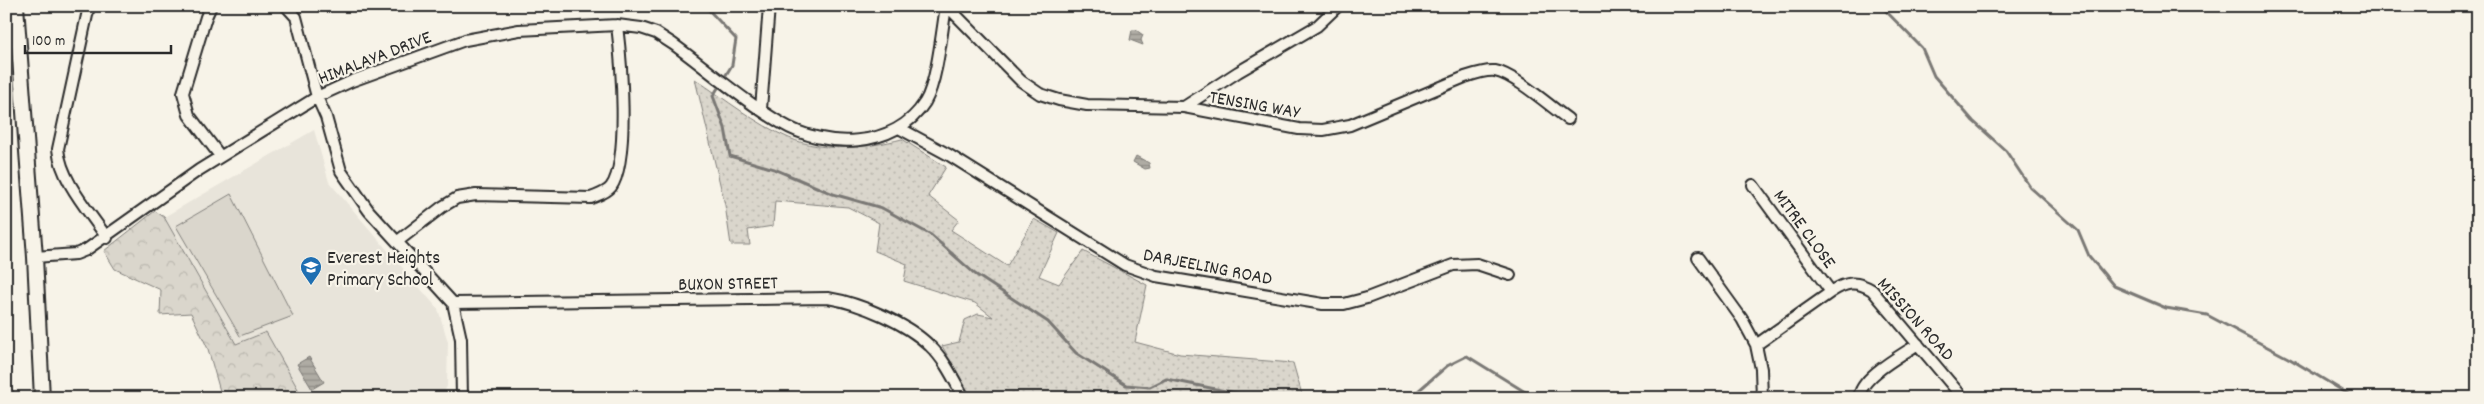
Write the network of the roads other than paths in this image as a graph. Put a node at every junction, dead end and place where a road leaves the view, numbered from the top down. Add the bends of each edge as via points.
1 (16, 6) edge
2 (89, 6) edge
3 (211, 6) edge
4 (286, 6) edge
5 (769, 6) edge
6 (947, 6) edge
7 (1338, 6) edge
8 (617, 25) junction
9 (317, 97) junction
10 (1184, 107) junction
11 (761, 109) junction
12 (1568, 119) dead end
13 (899, 128) junction
14 (220, 156) junction
15 (1753, 185) dead end
16 (107, 238) junction
17 (398, 241) junction
18 (35, 257) junction
19 (1698, 258) dead end
20 (1510, 275) dead end
21 (1831, 292) junction
22 (453, 303) junction
23 (1918, 344) junction
24 (1756, 345) junction
25 (6, 393) edge
26 (10, 398) edge
27 (42, 398) edge
28 (462, 398) edge
29 (964, 398) edge
30 (1762, 398) edge
31 (1859, 398) edge
32 (1964, 398) edge

1 - 18 street
2 - 16 street via 58,149 65,174
3 - 14 street via 183,94 189,115
4 - 9 street via 296,17
5 - 11 street
6 - 10 street, TENSING WAY via 1021,81 1040,94 1087,105
6 - 13 street, HIMALAYA DRIVE via 931,86 916,113
7 - 10 street via 1317,26
8 - 9 street, HIMALAYA DRIVE via 519,30 475,38 352,81
8 - 11 street, HIMALAYA DRIVE via 656,33
8 - 17 street via 623,84 620,158 616,178 610,188 591,198 457,198
9 - 14 street, HIMALAYA DRIVE
9 - 17 street via 341,171 369,210
10 - 12 street, TENSING WAY via 1299,129 1337,129 1465,77 1496,71
11 - 13 street, HIMALAYA DRIVE via 781,124 828,139 874,138
13 - 20 street, DARJEELING ROAD via 949,155 1125,265 1156,276 1323,304 1344,304 1435,270 1466,263
14 - 16 street, HIMALAYA DRIVE
15 - 21 street, MITRE CLOSE
16 - 18 street, HIMALAYA DRIVE via 76,254
17 - 22 street
18 - 27 street
19 - 24 street via 1742,319
21 - 23 street, MISSION ROAD via 1844,284 1863,284 1872,290
21 - 24 street, MISSION ROAD
22 - 28 street via 461,339
22 - 29 street, BUXON STREET via 828,298 847,301 891,321 929,345 942,359
23 - 31 street via 1871,377 1863,385
23 - 32 street, MISSION ROAD
24 - 30 street
25 - 26 street

